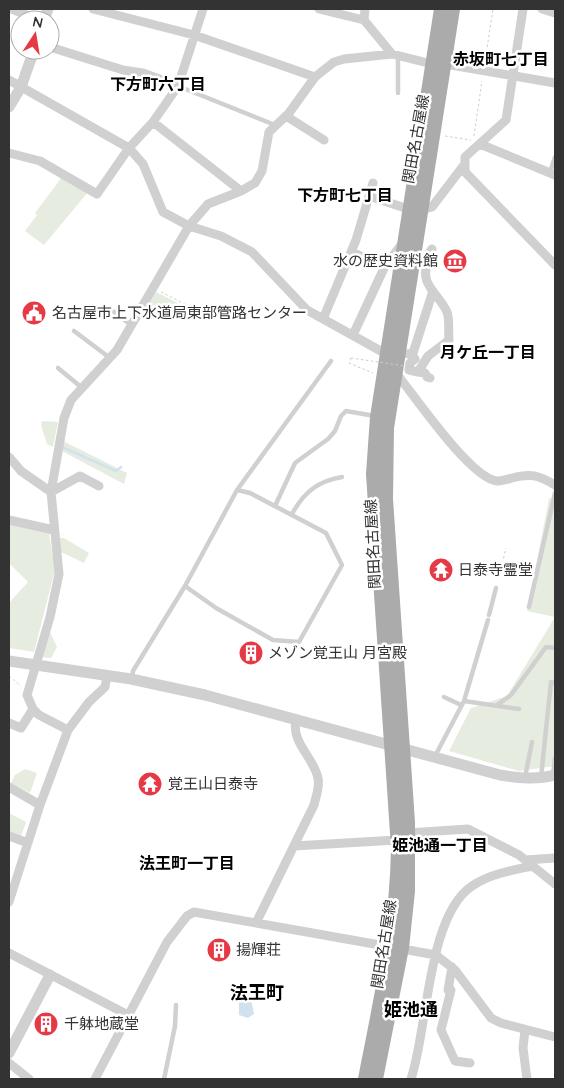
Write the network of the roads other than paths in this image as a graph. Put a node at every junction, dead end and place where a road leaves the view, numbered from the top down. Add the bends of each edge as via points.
1 (93, 9) edge
2 (203, 9) edge
3 (319, 9) edge
4 (365, 9) edge
5 (441, 9) edge
6 (454, 9) edge
7 (523, 9) edge
8 (364, 20) junction
9 (194, 35) junction
10 (60, 50) edge
11 (395, 55) junction
12 (30, 60) edge
13 (438, 64) junction
14 (513, 76) junction
15 (315, 77) junction
16 (9, 80) edge
17 (555, 83) edge
18 (178, 86) junction
19 (21, 87) junction
20 (398, 93) dead end
21 (9, 107) edge
22 (286, 116) junction
23 (154, 122) junction
24 (275, 125) junction
25 (324, 140) dead end
26 (480, 144) junction
27 (129, 148) junction
28 (9, 153) edge
29 (555, 157) edge
30 (464, 165) junction
31 (553, 174) edge
32 (373, 183) dead end
33 (241, 191) junction
34 (369, 196) junction
35 (416, 210) junction
36 (189, 226) junction
37 (406, 239) junction
38 (432, 249) dead end
39 (351, 252) junction
40 (555, 265) edge
41 (385, 266) junction
42 (433, 291) junction
43 (109, 308) dead end
44 (323, 318) junction
45 (132, 326) junction
46 (74, 331) dead end
47 (353, 335) junction
48 (399, 355) junction
49 (110, 358) junction
50 (331, 361) dead end
51 (58, 368) dead end
52 (418, 370) junction
53 (396, 373) junction
54 (430, 378) dead end
55 (82, 387) junction
56 (377, 417) junction
57 (9, 457) edge
58 (342, 478) dead end
59 (555, 484) edge
60 (99, 486) dead end
61 (237, 490) junction
62 (51, 492) junction
63 (555, 493) edge
64 (275, 506) junction
65 (292, 514) junction
66 (9, 520) edge
67 (54, 530) junction
68 (185, 586) junction
69 (496, 588) dead end
70 (530, 607) dead end
71 (555, 648) edge
72 (9, 660) edge
73 (36, 665) junction
74 (107, 676) junction
75 (131, 679) junction
76 (555, 683) edge
77 (444, 696) dead end
78 (463, 703) junction
79 (497, 705) junction
80 (33, 709) junction
81 (519, 709) dead end
82 (296, 721) junction
83 (9, 723) edge
84 (68, 730) junction
85 (532, 742) dead end
86 (396, 746) junction
87 (555, 758) edge
88 (434, 759) junction
89 (554, 775) edge
90 (541, 778) junction
91 (524, 779) junction
92 (9, 787) edge
93 (40, 804) junction
94 (9, 836) edge
95 (403, 836) junction
96 (28, 843) junction
97 (294, 846) junction
98 (555, 858) edge
99 (526, 860) junction
100 (534, 866) junction
101 (555, 884) edge
102 (9, 902) edge
103 (256, 922) junction
104 (396, 947) junction
105 (9, 953) edge
106 (436, 955) junction
107 (452, 967) junction
108 (50, 974) junction
109 (176, 1005) dead end
110 (128, 1015) junction
111 (525, 1030) junction
112 (555, 1037) edge
113 (9, 1053) edge
114 (470, 1063) dead end
115 (9, 1064) edge
116 (28, 1079) edge
117 (95, 1079) edge
118 (164, 1079) edge
119 (365, 1079) edge
120 (376, 1079) edge
121 (411, 1079) edge
122 (527, 1079) edge

1 - 9 street
2 - 9 street
3 - 8 street
4 - 8 street
5 - 13 main road, 関田名古屋線
6 - 13 main road, 関田名古屋線
7 - 14 street
8 - 11 street
9 - 15 street
9 - 18 street
10 - 18 street
11 - 13 street
11 - 15 street via 334,62
11 - 20 lane
12 - 19 street
13 - 14 street
13 - 35 main road, 関田名古屋線
14 - 17 street
14 - 26 street via 506,120
15 - 22 street
16 - 19 street
18 - 23 street
18 - 24 lane
19 - 21 street
19 - 27 street
22 - 24 street
22 - 25 street
23 - 27 street
23 - 33 street
24 - 33 street via 270,132 262,171 255,182
26 - 30 street via 465,157
26 - 31 street
27 - 28 street via 97,194 40,161
27 - 36 street via 143,164 163,212
29 - 31 lane
30 - 35 street via 432,207
30 - 40 street via 465,172
32 - 34 street
33 - 36 street via 208,204
34 - 35 street
34 - 39 street
35 - 37 main road, 関田名古屋線
35 - 48 main road, 関田名古屋線
36 - 44 street via 221,236 252,252 307,310
36 - 45 street
37 - 41 street
37 - 48 main road, 関田名古屋線
38 - 42 street via 426,257 429,261 426,285
39 - 41 street
39 - 44 street
41 - 47 street
42 - 48 street
42 - 52 street via 447,313 449,340 428,356
43 - 45 lane
44 - 47 street
45 - 49 street
46 - 49 lane
47 - 48 street
48 - 52 street via 415,359 409,370
48 - 53 main road, 関田名古屋線
48 - 56 main road, 関田名古屋線
49 - 55 street
50 - 61 lane
51 - 55 lane
52 - 54 street
53 - 59 street via 482,474 497,481 524,475 539,476
53 - 86 main road, 関田名古屋線 via 386,428
55 - 62 street via 71,400 64,418
56 - 64 lane via 346,412 341,416 335,431 295,463
56 - 86 main road, 関田名古屋線 via 374,474
57 - 62 street via 21,471
58 - 65 lane via 312,487
60 - 62 street via 80,476
61 - 64 lane
61 - 68 lane
62 - 67 street
63 - 70 lane
64 - 65 lane
65 - 68 lane via 326,533 342,565 299,642 273,640 216,608
66 - 67 street
67 - 73 street via 59,574
68 - 75 lane
69 - 78 lane
71 - 79 lane via 546,647 511,695
72 - 73 street
73 - 74 street
73 - 80 street via 27,695
74 - 75 street
74 - 84 street via 105,687
75 - 82 street via 263,709
76 - 90 lane via 551,682
77 - 78 lane
78 - 79 lane
78 - 88 lane
79 - 81 lane
80 - 83 street via 21,728
80 - 84 street
82 - 86 street
82 - 97 street via 301,746 316,772 318,787 314,805
84 - 93 street
85 - 91 lane
86 - 88 street
86 - 95 main road, 関田名古屋線
87 - 89 lane
88 - 91 street
89 - 90 street
90 - 91 street
92 - 93 street
93 - 96 street
94 - 96 street
95 - 97 street
95 - 99 street via 468,829
95 - 104 main road, 関田名古屋線 via 397,889
96 - 102 street
97 - 103 street
98 - 99 street
99 - 100 street
100 - 101 street
100 - 106 street via 492,876 461,894 445,921
103 - 104 street
103 - 110 street via 194,912 187,916 167,942
104 - 106 street
104 - 119 main road, 関田名古屋線
104 - 120 main road, 関田名古屋線
105 - 108 street
106 - 107 street
106 - 121 street
107 - 111 street via 490,1018
107 - 114 street via 441,1030 455,1060
108 - 110 street
108 - 113 street
109 - 118 lane
110 - 117 street
111 - 112 street
111 - 122 street via 523,1048
115 - 116 street

